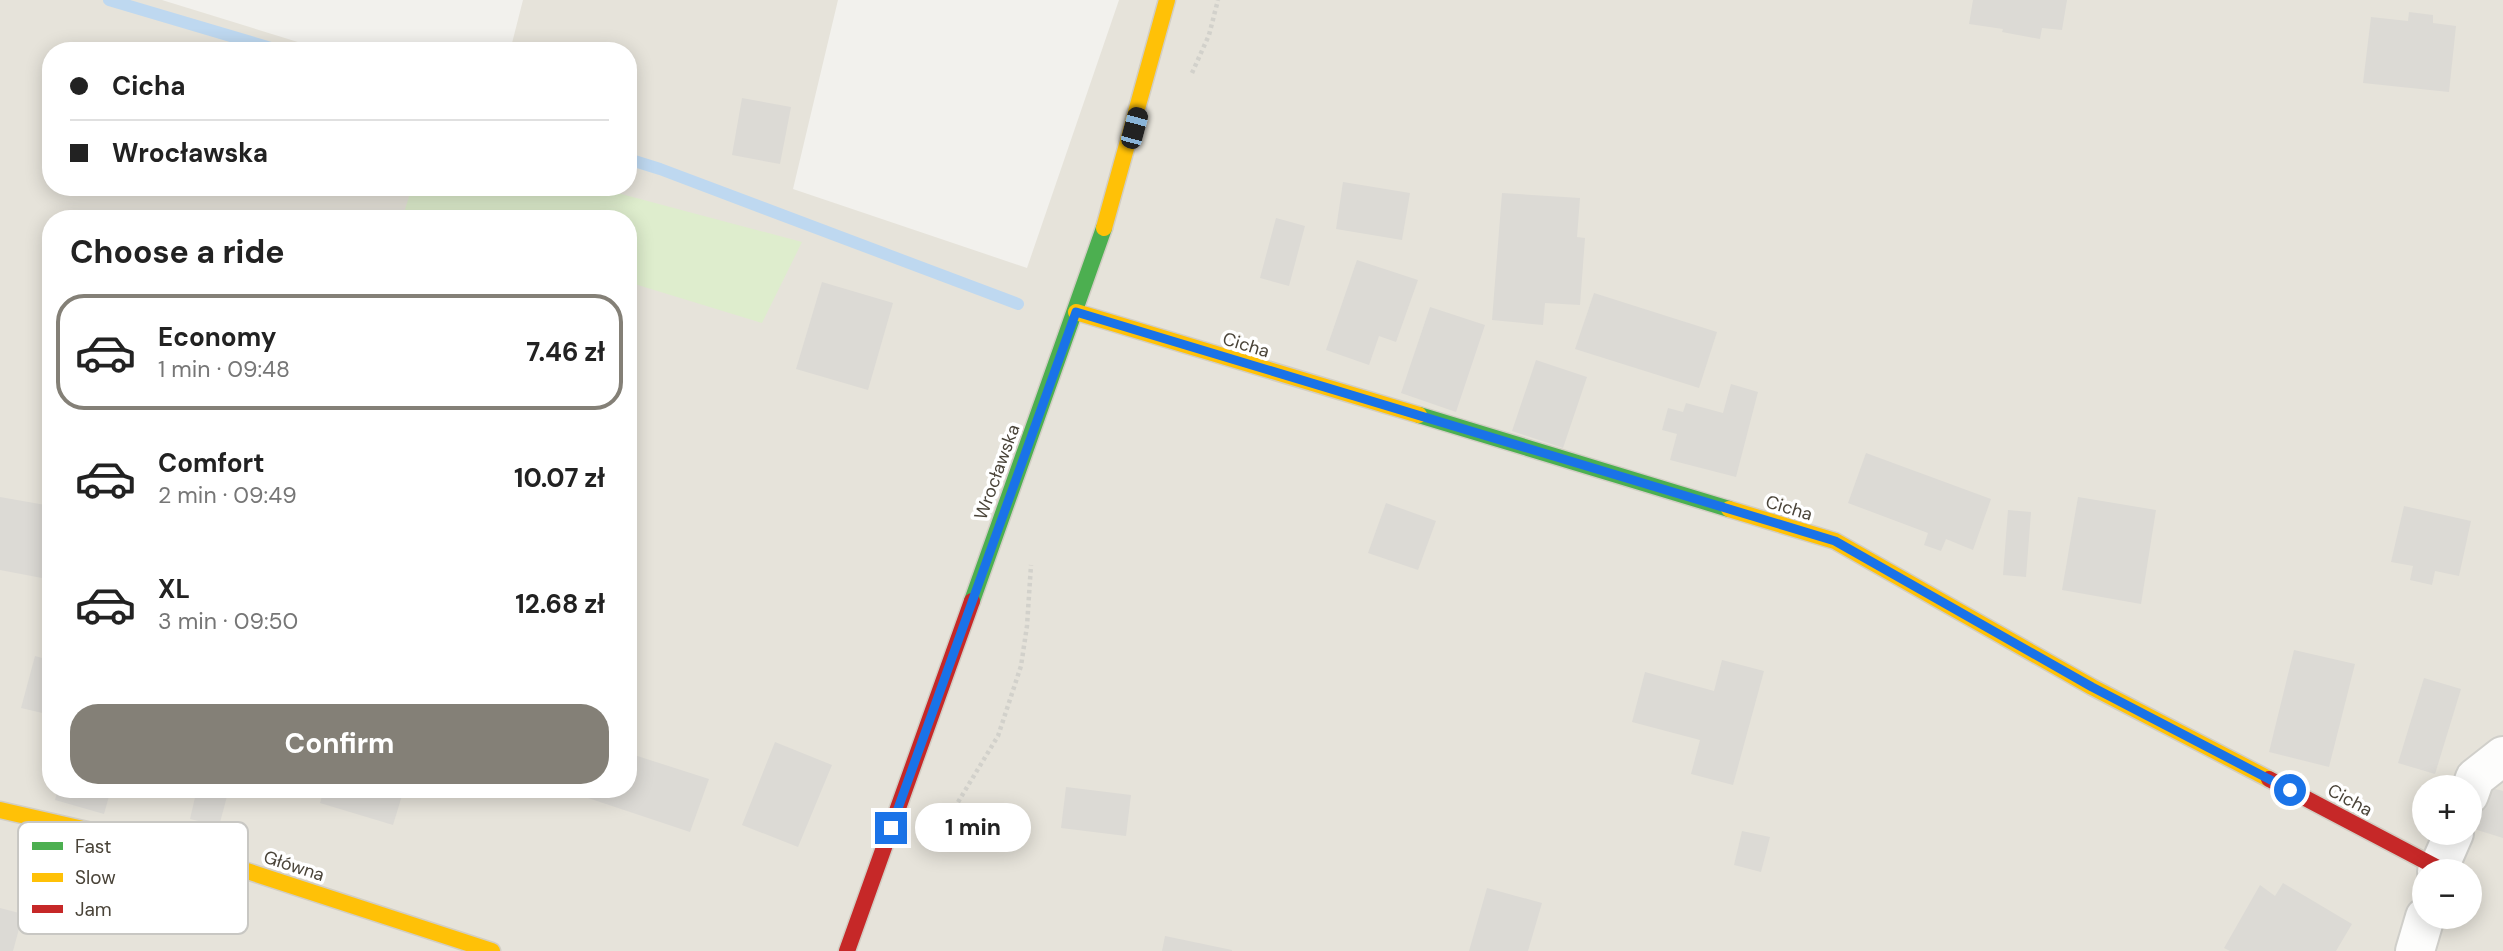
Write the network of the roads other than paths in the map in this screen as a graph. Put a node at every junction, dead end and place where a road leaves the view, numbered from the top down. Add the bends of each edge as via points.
1 (1167, 0) edge
2 (1076, 312) junction
3 (2503, 756) edge
4 (2479, 775) edge
5 (0, 810) edge
6 (52, 822) edge
7 (2416, 859) edge
8 (248, 871) edge
9 (2421, 929) edge
10 (492, 951) edge
11 (847, 951) edge
12 (2415, 951) edge

1 - 2 street, Wrocławska via 1115,198
2 - 7 street, Cicha via 1835,541 2092,687
2 - 11 street, Wrocławska
3 - 4 street
5 - 6 street, Główna
8 - 10 street, Główna
9 - 12 street

